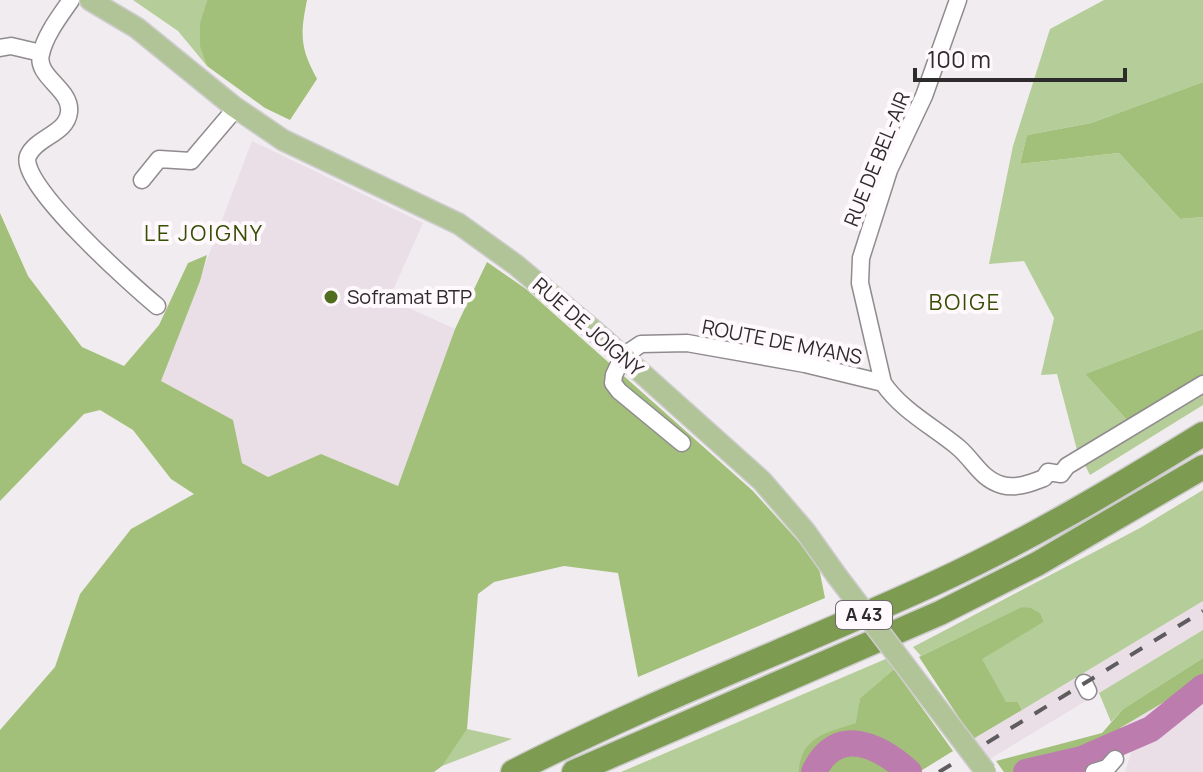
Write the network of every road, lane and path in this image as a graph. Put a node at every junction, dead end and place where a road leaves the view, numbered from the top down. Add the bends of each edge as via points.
1 (71, 0) edge
2 (90, 0) edge
3 (958, 0) edge
4 (0, 48) edge
5 (41, 53) junction
6 (236, 108) junction
7 (142, 180) dead end
8 (157, 306) dead end
9 (623, 356) junction
10 (883, 383) junction
11 (1203, 384) edge
12 (1203, 434) edge
13 (682, 443) dead end
14 (1203, 467) edge
15 (1115, 759) dead end
16 (513, 772) edge
17 (574, 772) edge
18 (986, 772) edge
19 (1094, 772) edge

1 - 5 street
2 - 6 main road, RUE DE JOIGNY via 137,28
3 - 10 street, RUE DE BEL-AIR via 924,96 889,170 861,258 860,283
4 - 5 street
5 - 8 street via 40,63 69,104 69,114 32,150 27,167 106,262
6 - 7 street via 191,161 159,159
6 - 9 main road, RUE DE JOIGNY via 283,140 459,224
9 - 10 street, ROUTE DE MYANS via 641,344 687,343
9 - 13 street via 613,383
9 - 18 main road, RUE DE JOIGNY, bridge via 762,481
10 - 11 street, ROUTE DE MYANS via 962,451 983,476 1003,485 1024,485 1048,472 1061,474
12 - 16 highway, A 43 via 982,561
14 - 17 highway, A 43 via 940,613
15 - 19 street

